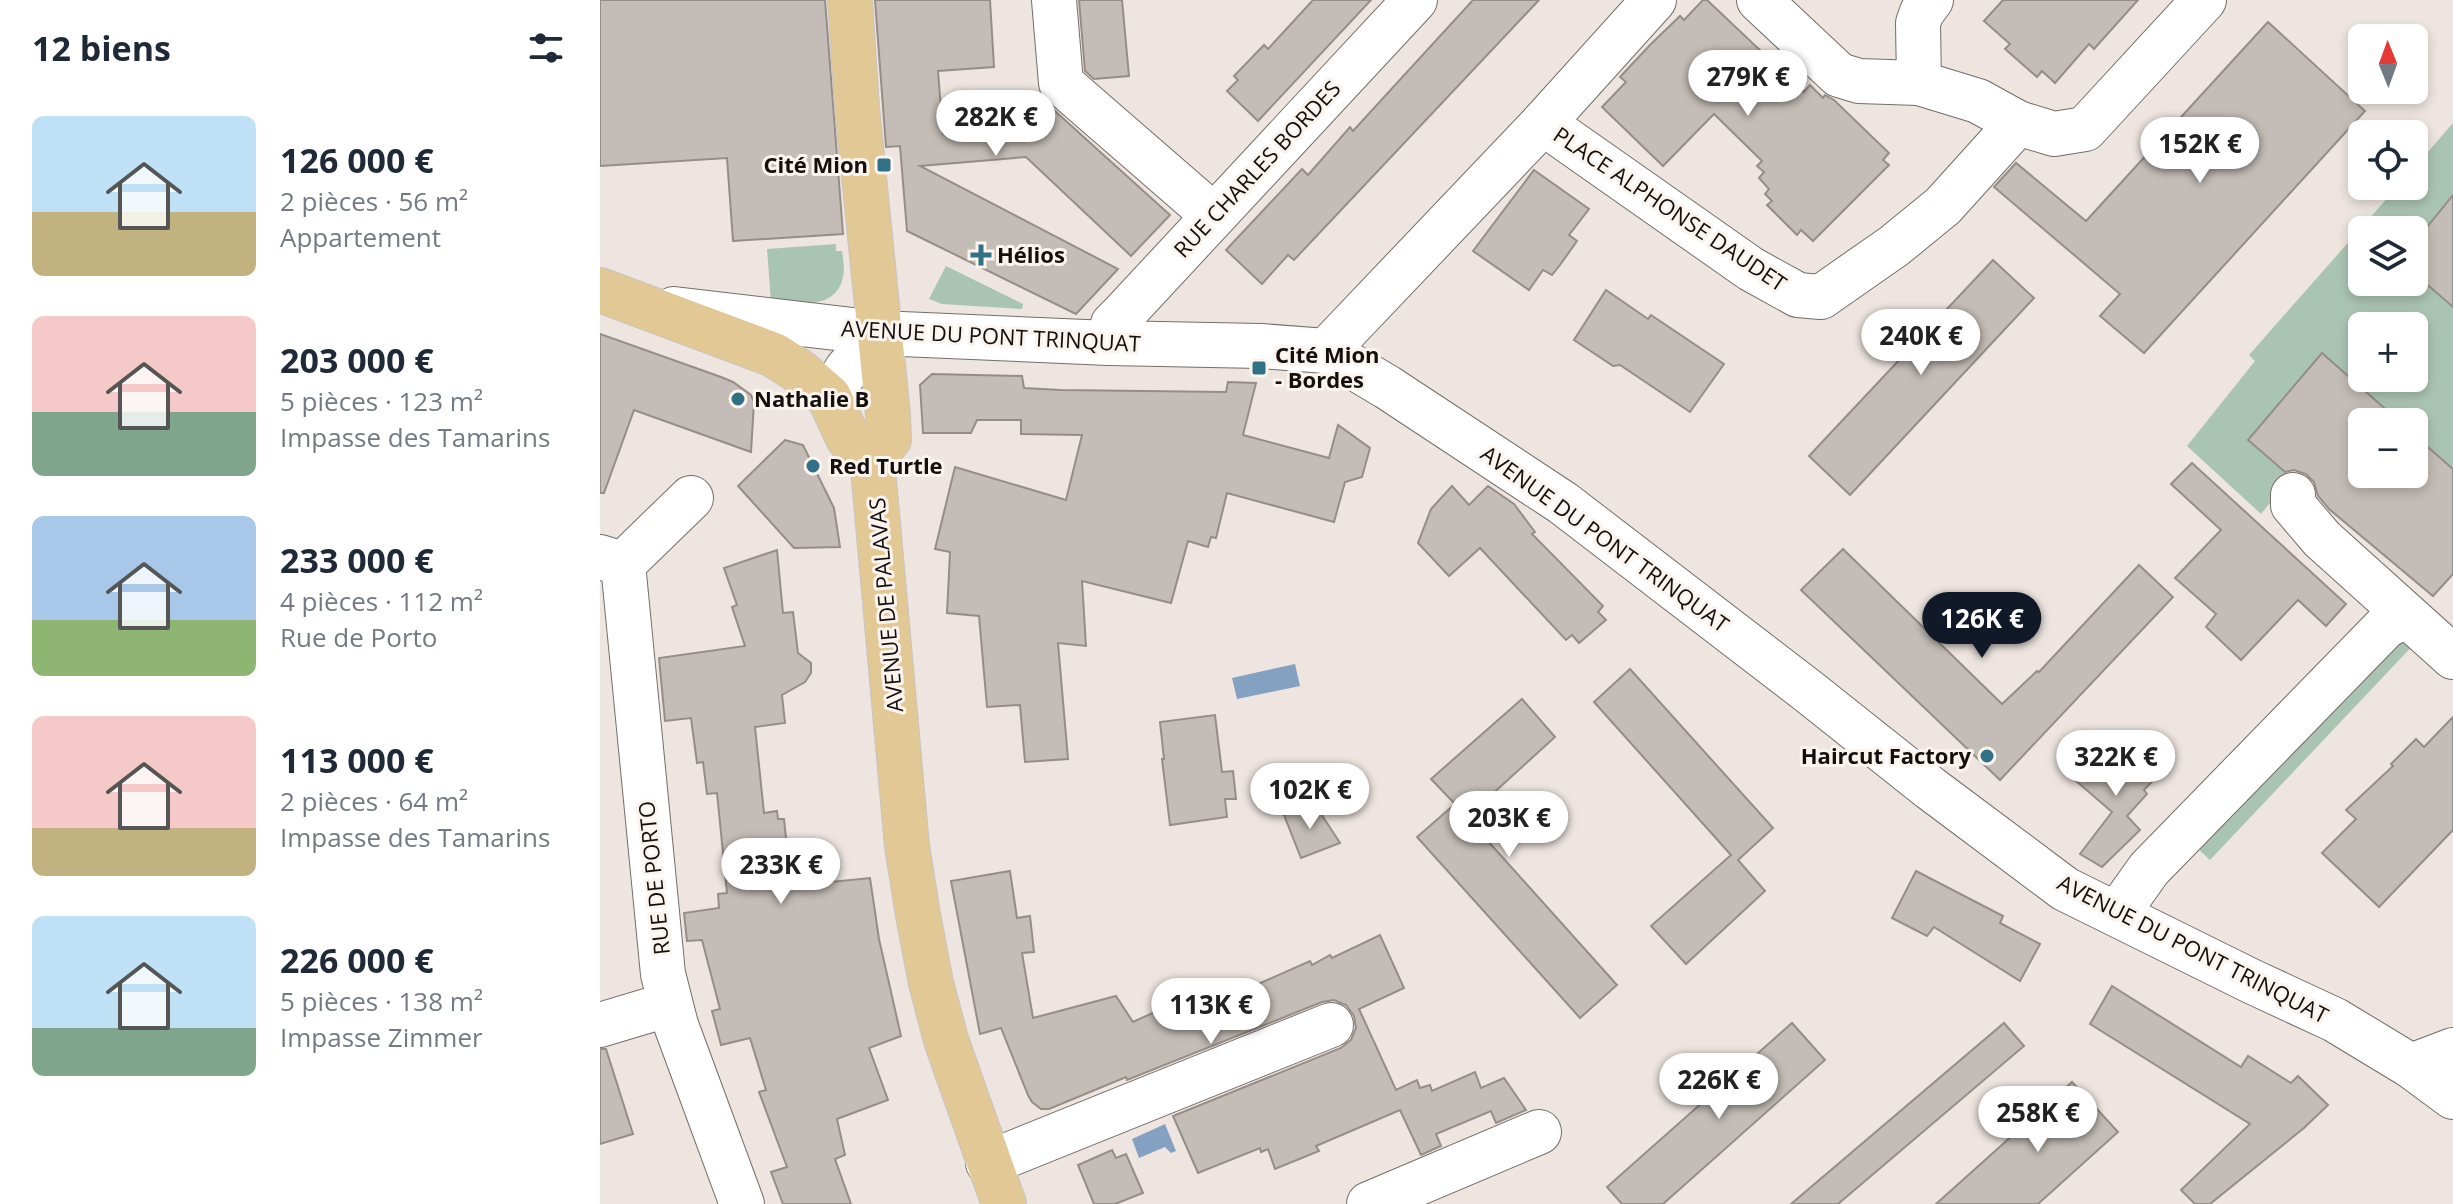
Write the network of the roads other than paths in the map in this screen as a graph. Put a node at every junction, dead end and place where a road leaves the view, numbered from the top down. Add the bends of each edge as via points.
1 (850, 0) edge
2 (1054, 0) edge
3 (1415, 0) edge
4 (1654, 0) edge
5 (1759, 0) edge
6 (1931, 0) edge
7 (2204, 0) edge
8 (1919, 83) junction
9 (1543, 123) junction
10 (2018, 123) junction
11 (1213, 215) junction
12 (600, 290) edge
13 (644, 305) junction
14 (878, 333) junction
15 (1109, 343) junction
16 (1326, 351) junction
17 (829, 397) junction
18 (872, 458) junction
19 (2293, 495) dead end
20 (691, 498) dead end
21 (611, 560) edge
22 (2405, 615) junction
23 (2453, 657) edge
24 (2117, 914) junction
25 (670, 1004) junction
26 (600, 1025) edge
27 (1331, 1025) dead end
28 (2453, 1050) edge
29 (2411, 1066) junction
30 (2453, 1097) edge
31 (1539, 1132) dead end
32 (988, 1163) junction
33 (742, 1204) edge
34 (1004, 1204) edge
35 (1369, 1204) edge

1 - 14 main road
2 - 11 street via 1061,83
3 - 11 street, RUE CHARLES BORDES
4 - 9 street, PLACE ALPHONSE DAUDET
5 - 8 street via 1839,75
6 - 8 street via 1918,23
7 - 10 street via 2085,129 2054,134
8 - 10 street via 1978,101
9 - 10 street, PLACE ALPHONSE DAUDET via 1751,269 1798,295 1821,297 1943,206
9 - 16 street, PLACE ALPHONSE DAUDET
11 - 15 street, RUE CHARLES BORDES via 1113,324
12 - 13 main road
13 - 14 street, AVENUE DU PONT TRINQUAT
13 - 17 main road via 774,355
14 - 15 street, AVENUE DU PONT TRINQUAT
14 - 17 street
14 - 18 main road via 889,439
15 - 16 street, AVENUE DU PONT TRINQUAT
16 - 24 street, AVENUE DU PONT TRINQUAT via 1563,503 2065,889
17 - 18 main road via 848,438
18 - 32 main road, AVENUE DE PALAVAS via 907,846 935,997
19 - 22 street via 2293,505 2322,539
20 - 21 street
21 - 25 street, RUE DE PORTO
22 - 23 street
22 - 24 street via 2393,635
24 - 29 street, AVENUE DU PONT TRINQUAT via 2335,1020
25 - 26 street
25 - 33 street, RUE DE PORTO
27 - 32 street
28 - 29 street
29 - 30 street, AVENUE DU PONT TRINQUAT
31 - 35 street
32 - 34 main road, AVENUE DE PALAVAS

